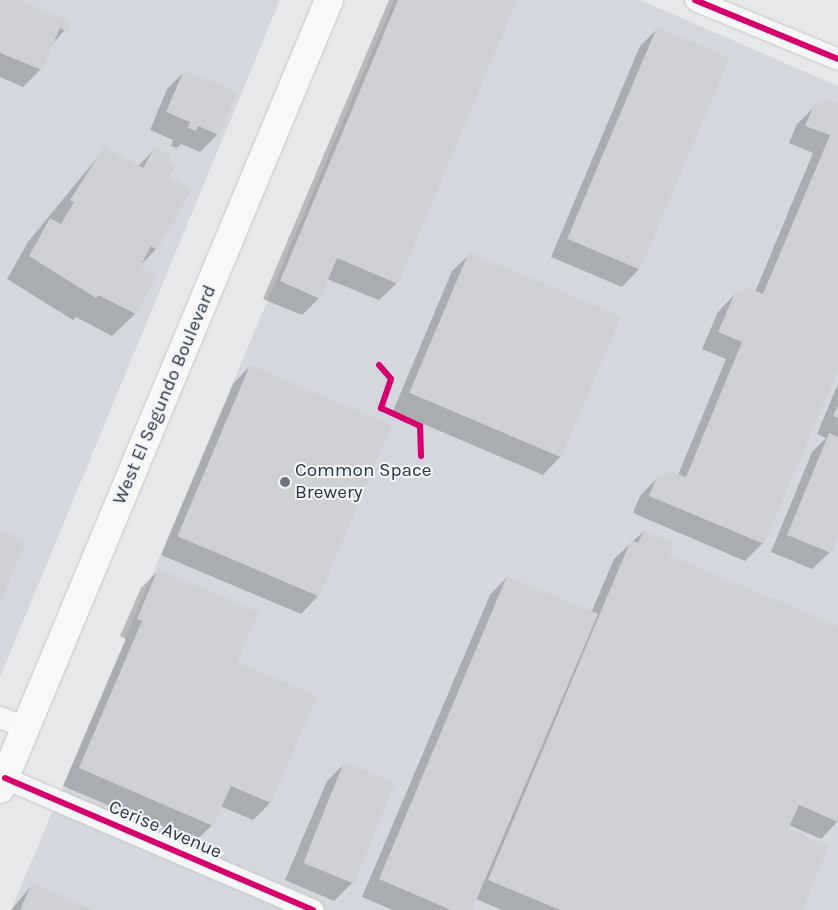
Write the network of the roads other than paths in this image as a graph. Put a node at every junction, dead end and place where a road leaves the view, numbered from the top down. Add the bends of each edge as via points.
1 (329, 0) edge
2 (696, 0) edge
3 (838, 59) edge
4 (0, 717) edge
5 (26, 728) junction
6 (2, 784) edge
7 (313, 910) edge

1 - 5 main road, West El Segundo Boulevard
2 - 3 street
4 - 5 street
5 - 6 main road, West El Segundo Boulevard
6 - 7 street, Cerise Avenue

